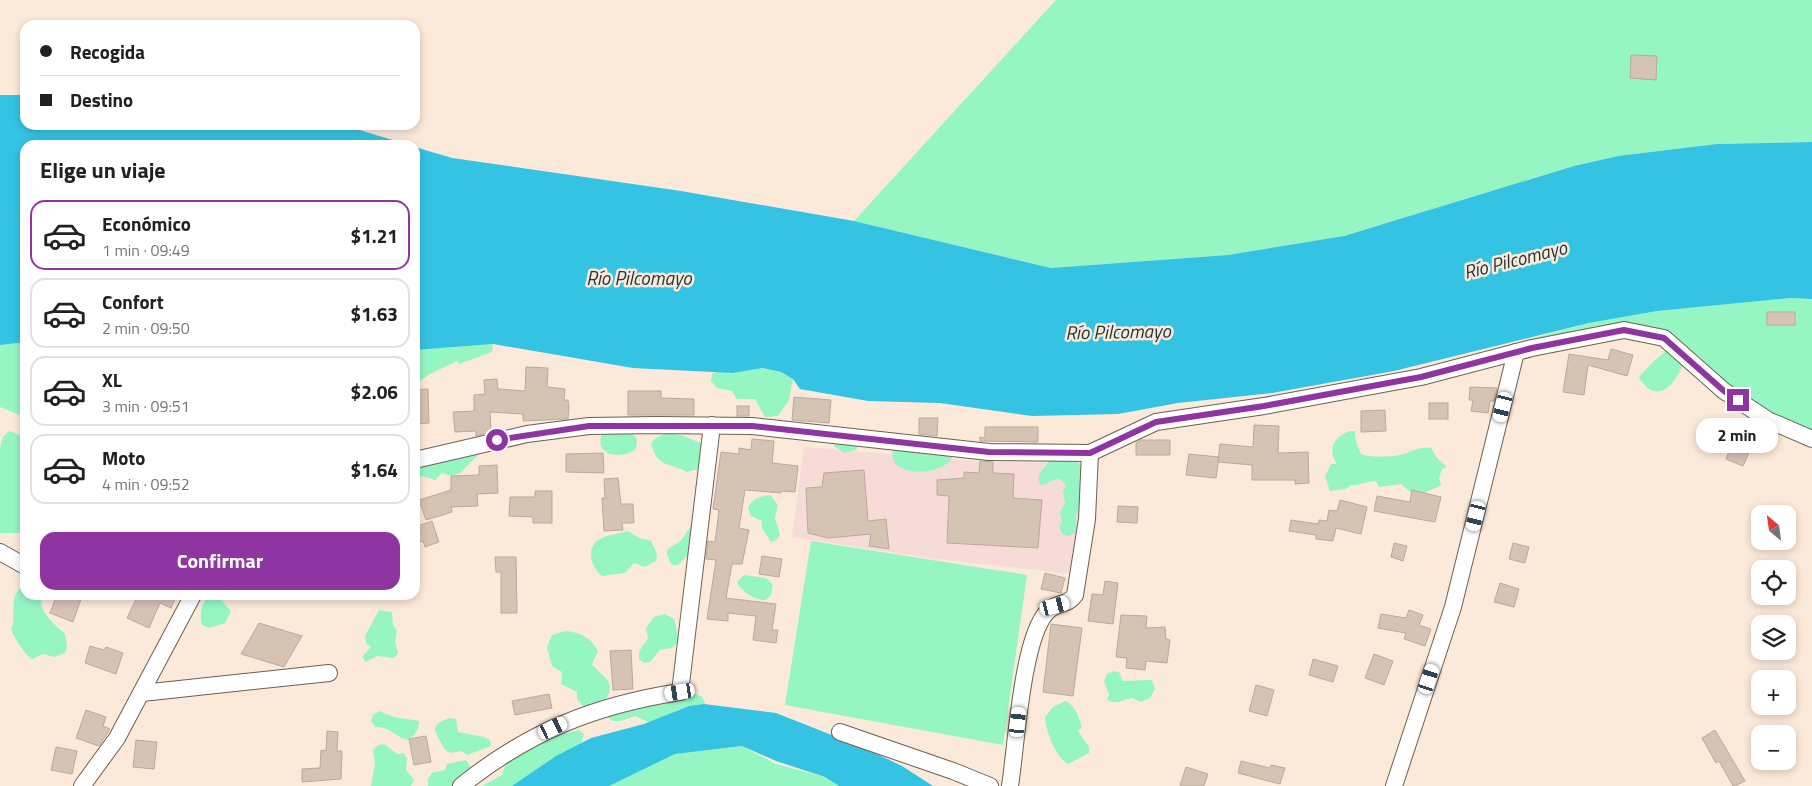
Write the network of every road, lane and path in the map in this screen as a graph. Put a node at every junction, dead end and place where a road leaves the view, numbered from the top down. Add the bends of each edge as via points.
1 (1516, 352) junction
2 (712, 425) junction
3 (1812, 439) edge
4 (1090, 453) junction
5 (420, 459) edge
6 (0, 552) edge
7 (20, 563) edge
8 (190, 600) edge
9 (329, 673) dead end
10 (142, 693) junction
11 (840, 732) dead end
12 (82, 786) edge
13 (461, 786) edge
14 (990, 786) edge
15 (1010, 786) edge
16 (1394, 786) edge

1 - 3 street via 1624,330 1664,338 1724,391 1768,420
1 - 4 street via 1421,377 1156,422
1 - 16 street via 1453,607
2 - 4 street via 752,426 989,452
2 - 5 street via 589,426 527,434
2 - 13 street via 680,692 605,707 568,721 523,743
4 - 15 street via 1087,519 1075,595 1070,603 1047,611 1038,628 1023,683
6 - 7 street
8 - 10 street
9 - 10 street
10 - 12 street via 117,738
11 - 14 street via 953,770

